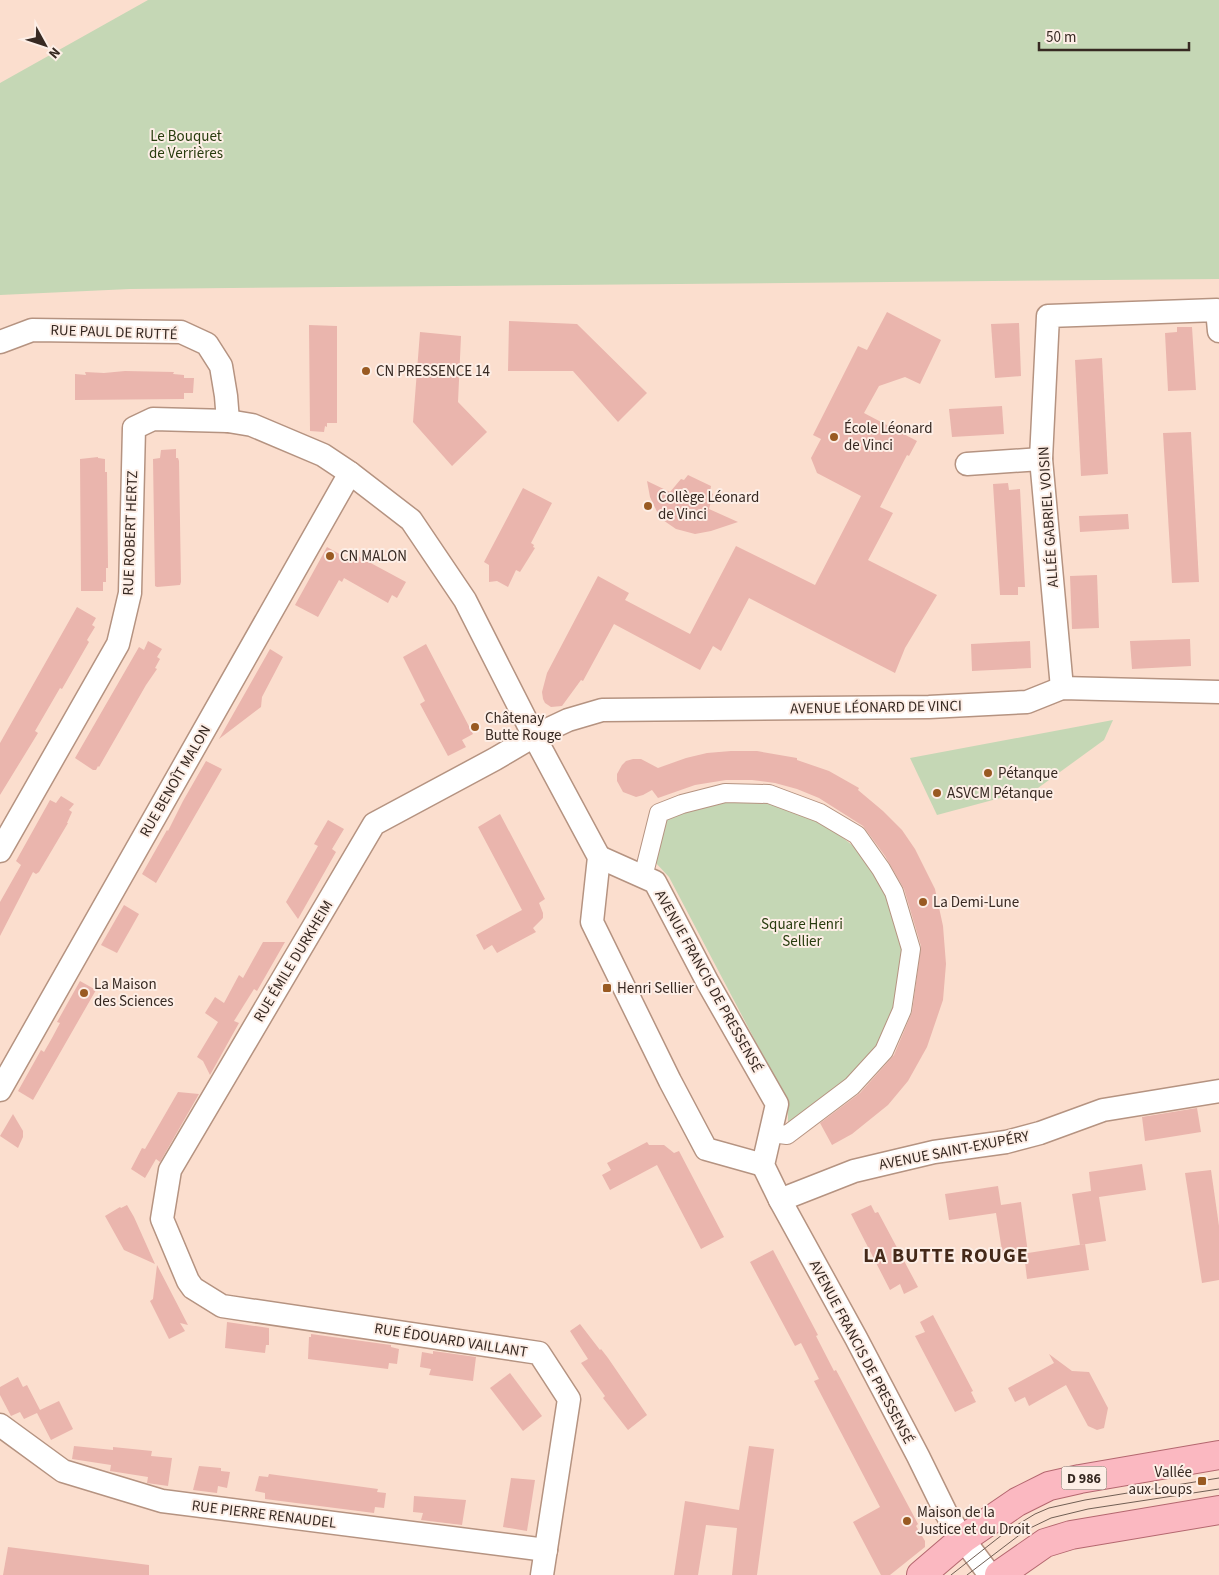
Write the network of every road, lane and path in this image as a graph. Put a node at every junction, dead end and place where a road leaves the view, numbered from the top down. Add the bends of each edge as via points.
1 (1218, 321) edge
2 (0, 342) edge
3 (228, 421) junction
4 (1041, 459) junction
5 (967, 464) dead end
6 (350, 473) junction
7 (1062, 688) junction
8 (1219, 692) edge
9 (534, 736) junction
10 (0, 851) edge
11 (599, 858) junction
12 (643, 877) junction
13 (0, 1090) edge
14 (1219, 1091) edge
15 (771, 1133) junction
16 (763, 1165) junction
17 (780, 1200) junction
18 (181, 1265) joint
19 (0, 1425) edge
20 (1219, 1455) edge
21 (1219, 1510) edge
22 (962, 1539) junction
23 (546, 1550) junction
24 (542, 1575) edge
25 (921, 1575) edge
26 (990, 1575) edge
27 (999, 1575) edge

1 - 4 street, ALLÉE GABRIEL VOISIN via 1048,316
2 - 3 street, RUE PAUL DE RUTTÉ via 32,330 181,332 207,344 222,366
3 - 6 street via 252,425 301,445
3 - 10 street, RUE ROBERT HERTZ via 153,419 134,428 130,593 118,644
4 - 5 street
4 - 7 street, ALLÉE GABRIEL VOISIN
6 - 9 street via 411,520 465,600
6 - 13 street, RUE BENOÎT MALON
7 - 8 street, AVENUE LÉONARD DE VINCI
7 - 9 street, AVENUE LÉONARD DE VINCI via 1026,702 936,707 602,710 568,720
9 - 11 street
9 - 18 street, RUE ÉMILE DURKHEIM via 374,824 170,1170 162,1219
11 - 12 street, AVENUE FRANCIS DE PRESSENSÉ
11 - 16 street via 592,922 706,1149
12 - 15 street, AVENUE FRANCIS DE PRESSENSÉ via 655,882 777,1104
12 - 15 street via 658,813 725,794 769,794 820,813 856,836 894,892 911,949 902,1010 884,1051 852,1086 787,1135
14 - 17 street, AVENUE SAINT-EXUPÉRY via 1103,1110 1006,1142 934,1152 854,1171
15 - 16 street, AVENUE FRANCIS DE PRESSENSÉ
16 - 17 street, AVENUE FRANCIS DE PRESSENSÉ
17 - 22 street, AVENUE FRANCIS DE PRESSENSÉ
18 - 23 street, RUE ÉDOUARD VAILLANT via 193,1288 222,1306 539,1353 569,1399
19 - 23 street, RUE PIERRE RENAUDEL via 63,1471 162,1501
20 - 22 main road, D 986 via 1049,1486 1017,1502
21 - 27 main road via 1071,1535 1044,1543
22 - 25 main road, D 986
22 - 26 street, AVENUE FRANCIS DE PRESSENSÉ
23 - 24 street, RUE ÉDOUARD VAILLANT

